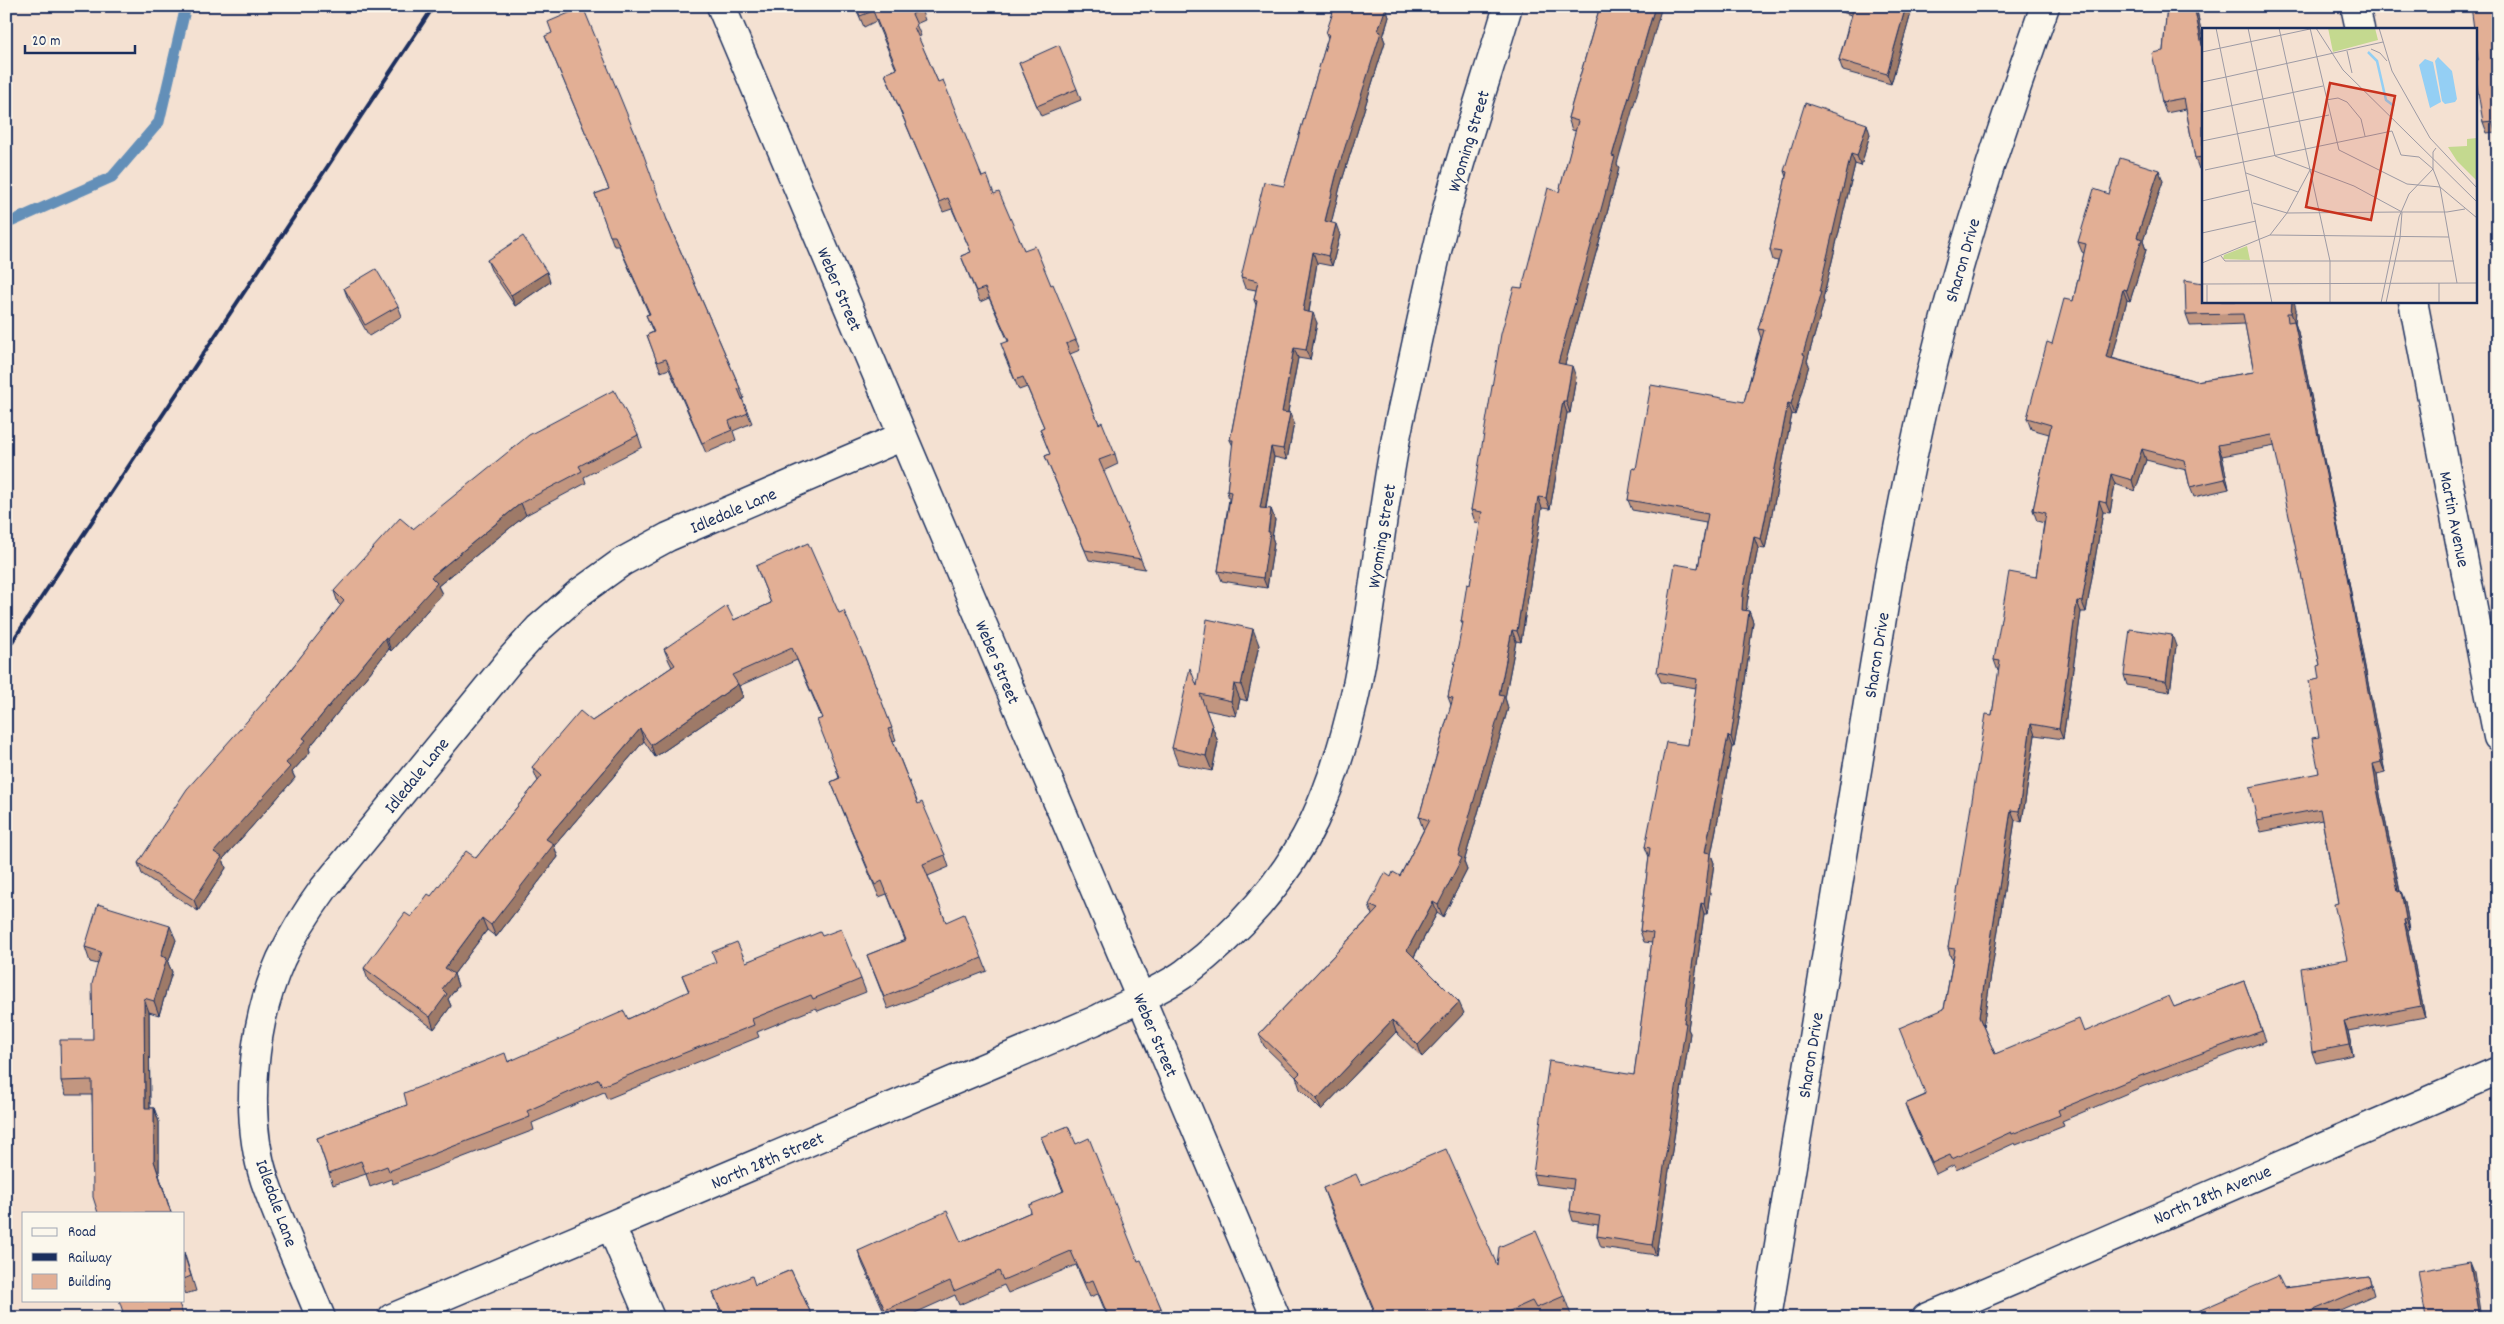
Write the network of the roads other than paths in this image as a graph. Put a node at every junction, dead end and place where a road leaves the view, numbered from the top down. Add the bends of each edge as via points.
1 (721, 6) edge
2 (1508, 6) edge
3 (2045, 6) edge
4 (2355, 6) edge
5 (2360, 28) edge
6 (2413, 302) edge
7 (901, 437) junction
8 (2498, 737) edge
9 (1140, 997) junction
10 (2498, 1071) edge
11 (611, 1226) junction
12 (321, 1318) edge
13 (392, 1318) edge
14 (650, 1318) edge
15 (1276, 1318) edge
16 (1767, 1318) edge
17 (1926, 1318) edge

1 - 7 street, Weber Street
2 - 9 street, Wyoming Street via 1445,219 1398,427 1355,692 1328,788 1313,823 1287,868 1264,899 1234,931 1183,975
3 - 16 street, Sharon Drive via 1992,157 1935,355 1911,458
4 - 5 street
6 - 8 street, Martin Avenue
7 - 9 street, Weber Street
7 - 12 street, Idledale Lane via 668,538 622,562 579,593 539,628 511,659 305,915 281,960 264,1009 254,1067 254,1119 265,1180
9 - 11 street, North 28th Street via 1094,1021
9 - 15 street, Weber Street
10 - 17 street, North 28th Avenue
11 - 13 street, North 28th Street
11 - 14 street

